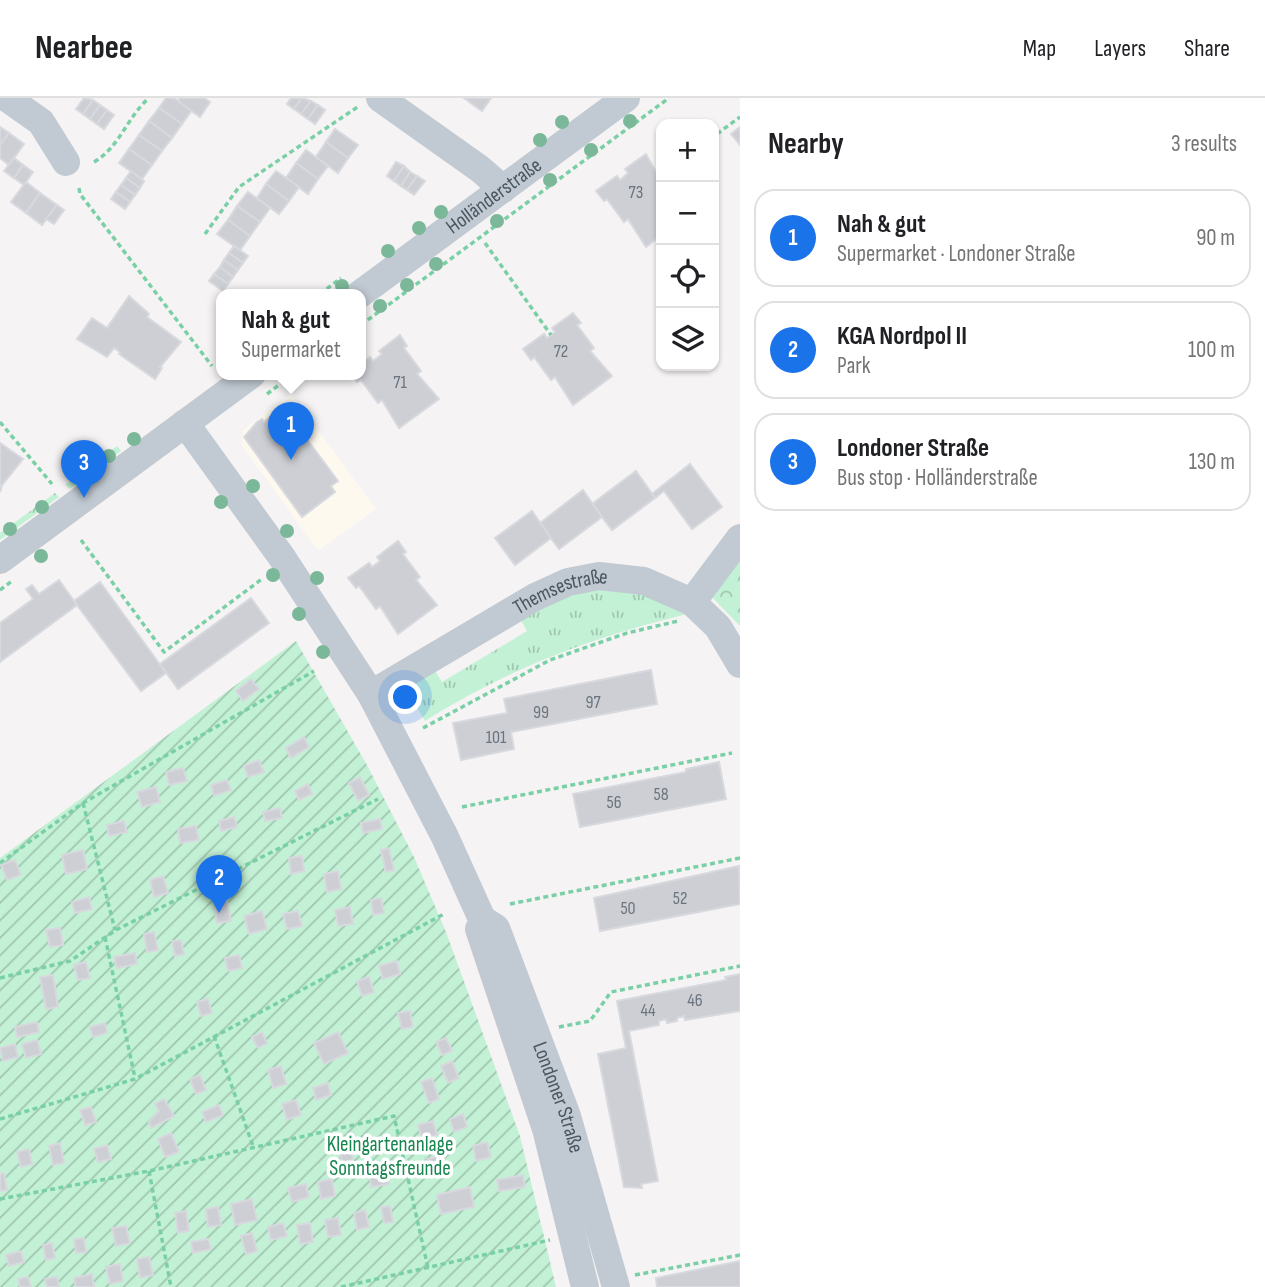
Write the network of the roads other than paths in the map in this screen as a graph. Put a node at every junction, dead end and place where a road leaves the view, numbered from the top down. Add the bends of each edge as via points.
1 (8, 98) edge
2 (626, 98) edge
3 (373, 100) edge
4 (80, 162) road end
5 (503, 189) junction
6 (366, 290) edge
7 (244, 380) edge
8 (185, 423) junction
9 (740, 538) edge
10 (0, 560) edge
11 (690, 610) junction
12 (740, 664) edge
13 (371, 694) junction
14 (482, 919) junction
15 (625, 1281) edge
16 (585, 1287) edge

1 - 4 street via 41,122
2 - 5 street, Holländerstraße
3 - 5 street via 480,169
5 - 6 street, Holländerstraße
7 - 8 street
8 - 10 street
8 - 13 street, Londoner Straße via 281,556
9 - 11 street
11 - 12 street, Themsestraße via 718,628
11 - 13 street, Themsestraße via 658,586 630,578 584,577 535,597
13 - 14 street, Londoner Straße
14 - 15 street, Londoner Straße via 496,928 527,1005
14 - 16 street, Londoner Straße via 478,933 546,1129

